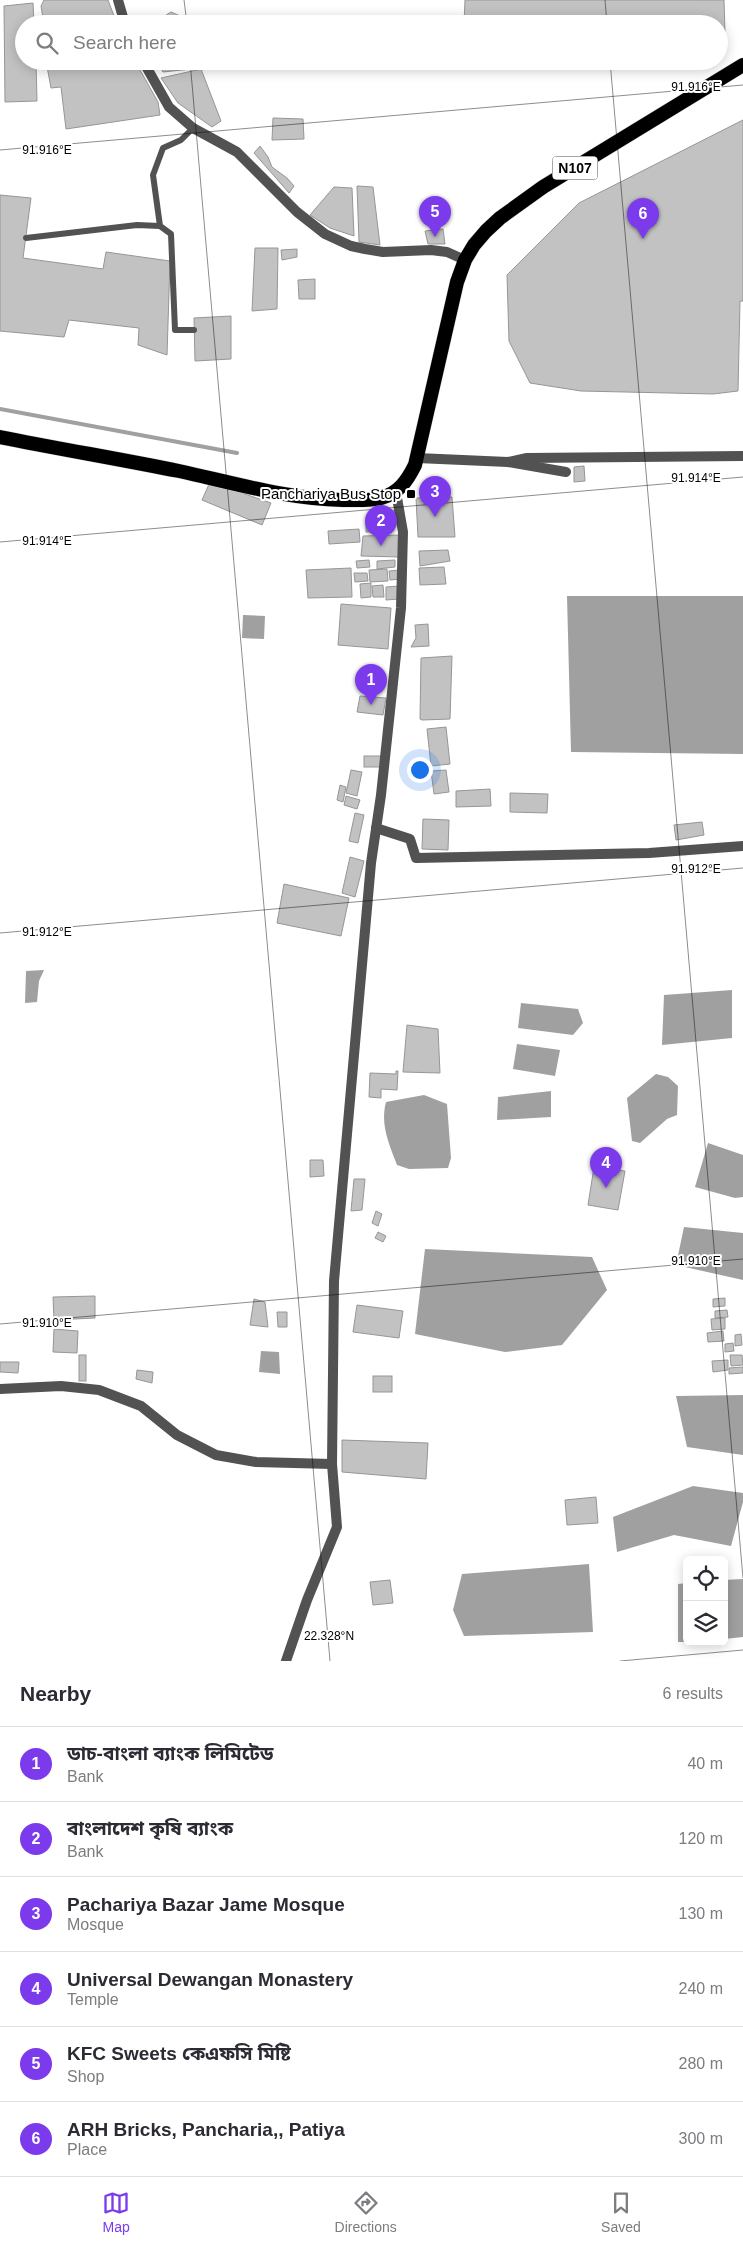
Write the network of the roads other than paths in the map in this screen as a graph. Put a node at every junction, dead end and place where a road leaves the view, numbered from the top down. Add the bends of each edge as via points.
1 (118, 0) edge
2 (123, 15) edge
3 (743, 65) edge
4 (147, 70) edge
5 (193, 128) junction
6 (160, 226) junction
7 (26, 238) dead end
8 (465, 260) junction
9 (194, 330) dead end
10 (0, 438) edge
11 (743, 456) edge
12 (417, 458) junction
13 (508, 462) junction
14 (566, 472) dead end
15 (396, 492) junction
16 (376, 828) junction
17 (743, 846) edge
18 (0, 1389) edge
19 (332, 1464) junction
20 (286, 1661) edge

1 - 2 street
3 - 8 highway, N107 via 520,204 486,231
4 - 5 street via 169,107
5 - 6 lane via 181,140 163,148 153,175
5 - 8 street via 237,152 297,212 325,234 365,249 383,252 431,250 448,252
6 - 7 lane via 137,225
6 - 9 lane via 171,234 175,330
8 - 12 highway, N107 via 449,310
10 - 15 highway via 323,500 363,500
11 - 13 street via 527,458
12 - 13 street
12 - 15 highway, N107 via 408,481
13 - 14 street
15 - 16 street via 403,532 401,608
16 - 17 street via 410,840 416,858 649,853
16 - 19 street via 334,1281
18 - 19 street via 61,1386 99,1390 141,1406 177,1435 216,1455 256,1462
19 - 20 street via 337,1527

